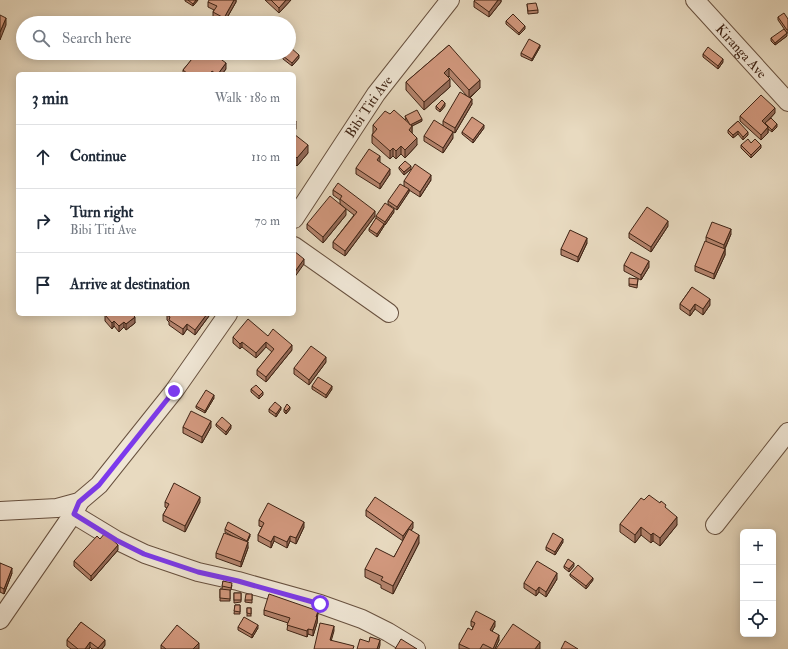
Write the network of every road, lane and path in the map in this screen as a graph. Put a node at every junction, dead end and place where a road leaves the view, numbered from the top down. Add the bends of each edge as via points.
1 (450, 0) edge
2 (695, 0) edge
3 (788, 102) edge
4 (296, 216) edge
5 (296, 247) edge
6 (389, 313) dead end
7 (227, 316) edge
8 (788, 432) edge
9 (76, 508) junction
10 (0, 511) edge
11 (715, 525) dead end
12 (0, 620) edge
13 (416, 649) edge

1 - 4 street, Bibi Titi Ave via 376,94
2 - 3 street, Kiranga Ave
5 - 6 street
7 - 9 street via 174,391 99,485
8 - 11 street
9 - 10 street
9 - 12 street
9 - 13 street via 116,540 144,554 198,572 341,611 382,629

